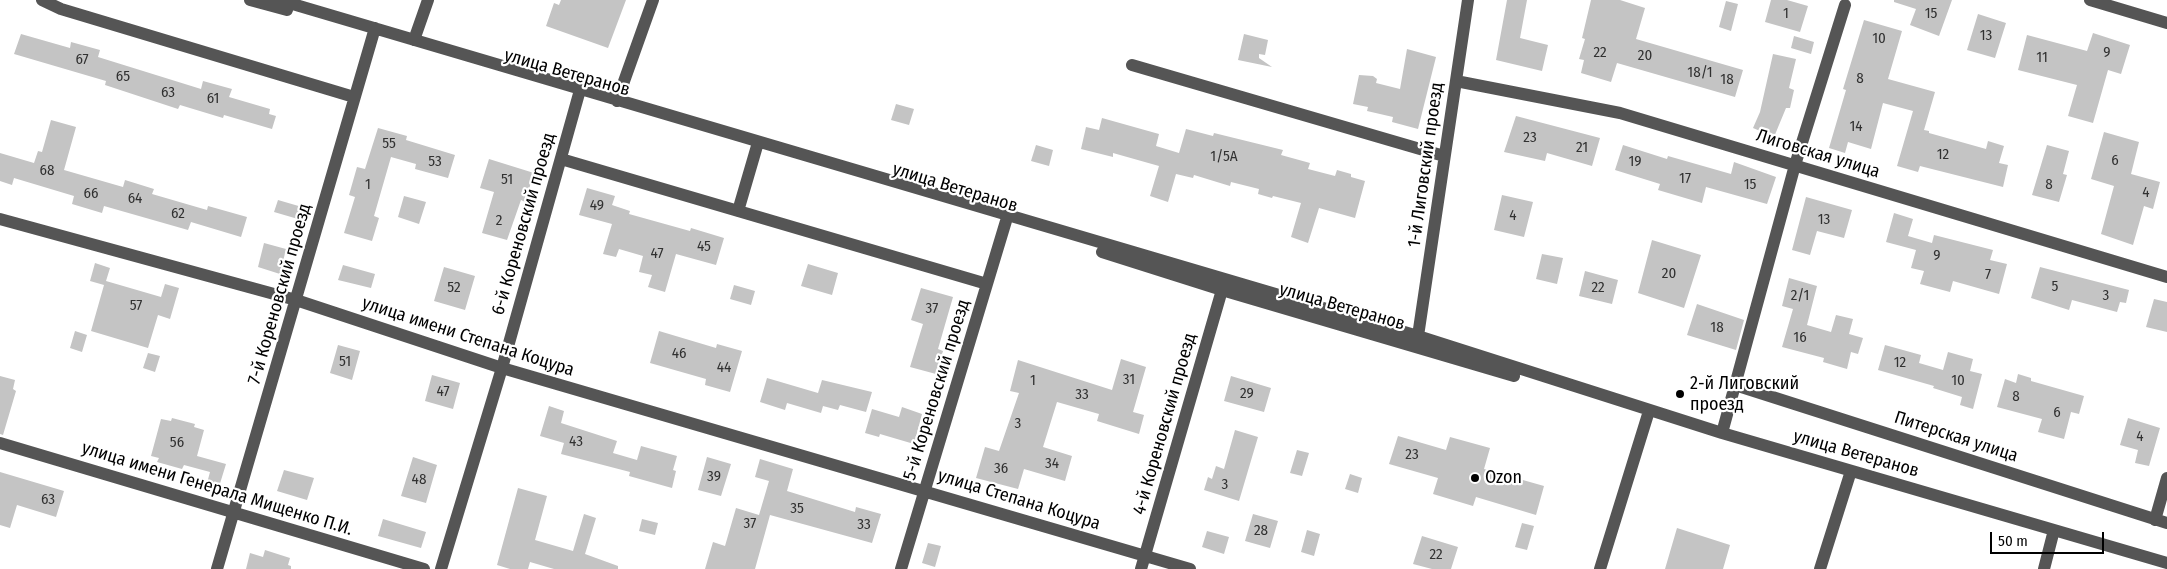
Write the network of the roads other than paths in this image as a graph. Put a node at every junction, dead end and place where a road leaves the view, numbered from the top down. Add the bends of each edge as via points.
1 (42, 0) edge
2 (250, 0) edge
3 (279, 0) edge
4 (428, 0) edge
5 (653, 0) edge
6 (1468, 0) edge
7 (2090, 0) edge
8 (1845, 5) dead end
9 (2167, 23) edge
10 (374, 31) junction
11 (414, 40) junction
12 (1132, 65) dead end
13 (1456, 81) junction
14 (579, 92) junction
15 (354, 97) junction
16 (617, 101) junction
17 (757, 146) junction
18 (1444, 156) junction
19 (561, 158) junction
20 (1795, 166) junction
21 (738, 211) junction
22 (0, 219) edge
23 (1006, 221) junction
24 (2167, 277) edge
25 (987, 284) junction
26 (1222, 290) junction
27 (296, 300) junction
28 (1418, 336) junction
29 (502, 368) junction
30 (1735, 385) junction
31 (1649, 411) junction
32 (1722, 433) junction
33 (0, 443) edge
34 (1851, 471) junction
35 (2167, 478) edge
36 (924, 491) junction
37 (234, 513) junction
38 (2161, 522) edge
39 (2054, 530) junction
40 (1145, 556) junction
41 (2167, 563) edge
42 (217, 569) edge
43 (424, 569) edge
44 (441, 569) edge
45 (901, 569) edge
46 (1141, 569) edge
47 (1190, 569) edge
48 (1600, 569) edge
49 (1820, 569) edge
50 (2044, 569) edge

1 - 15 street via 61,9
2 - 10 street, улица Ветеранов
3 - 10 street, улица Ветеранов
4 - 11 street
5 - 16 street
6 - 13 street, 1-й Лиговский проезд
7 - 9 street
8 - 20 street
10 - 11 street, улица Ветеранов
10 - 14 street, улица Ветеранов
10 - 15 street, 7-й Кореновский проезд
11 - 14 street, улица Ветеранов
12 - 18 street
13 - 18 street, 1-й Лиговский проезд
13 - 20 street, Лиговская улица via 1620,113
14 - 16 street, улица Ветеранов
14 - 17 street, улица Ветеранов
14 - 19 street, 6-й Кореновский проезд
15 - 27 street, 7-й Кореновский проезд
16 - 28 street, улица Ветеранов
17 - 21 street
17 - 23 street, улица Ветеранов
18 - 28 street, 1-й Лиговский проезд
19 - 21 street
19 - 29 street, 6-й Кореновский проезд
20 - 24 street, Лиговская улица
20 - 30 street
21 - 25 street
22 - 27 street, улица имени Степана Коцура
23 - 25 street, 5-й Кореновский проезд
23 - 26 street, улица Ветеранов
25 - 36 street, 5-й Кореновский проезд
26 - 31 street, улица Ветеранов via 1627,409
26 - 40 street, 4-й Кореновский проезд
27 - 29 street, улица имени Степана Коцура
27 - 37 street, 7-й Кореновский проезд
28 - 31 street, улица Ветеранов
29 - 36 street, улица имени Степана Коцура
29 - 44 street, 6-й Кореновский проезд
30 - 32 street
30 - 38 street, Питерская улица
31 - 32 street, улица Ветеранов
31 - 48 street
32 - 34 street, улица Ветеранов
33 - 37 street, улица имени Генерала Мищенко П.И.
34 - 39 street, улица Ветеранов
34 - 49 street
35 - 38 street
36 - 40 street, улица Степана Коцура
36 - 45 street, 5-й Кореновский проезд
37 - 42 street, 7-й Кореновский проезд
37 - 43 street, улица имени Генерала Мищенко П.И.
39 - 41 street, улица Ветеранов
39 - 50 street
40 - 46 street, 4-й Кореновский проезд
40 - 47 street, улица Степана Коцура

